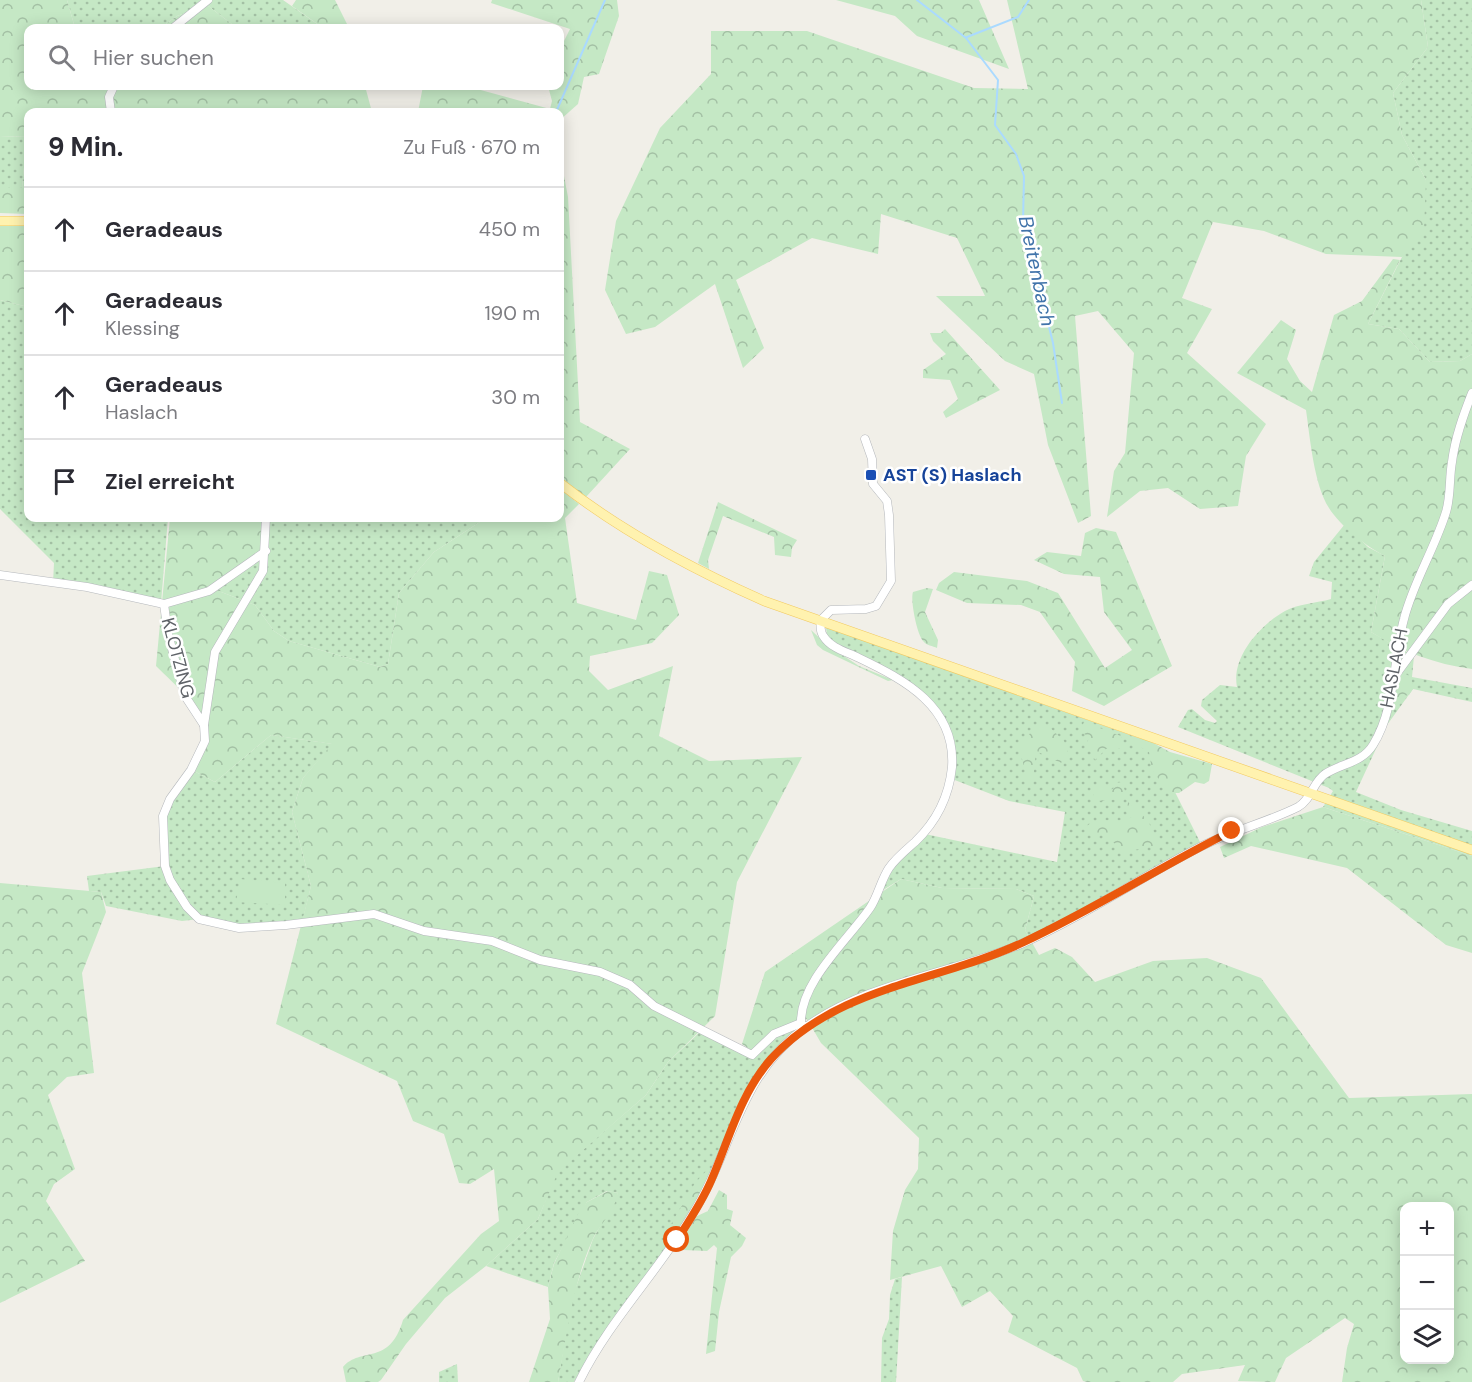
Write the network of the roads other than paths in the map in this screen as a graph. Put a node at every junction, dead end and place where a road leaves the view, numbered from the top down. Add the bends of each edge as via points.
1 (208, 0) edge
2 (178, 24) edge
3 (112, 90) edge
4 (110, 108) edge
5 (0, 221) edge
6 (24, 221) edge
7 (1472, 393) edge
8 (865, 439) dead end
9 (564, 486) edge
10 (266, 522) edge
11 (266, 551) junction
12 (0, 575) edge
13 (1472, 585) edge
14 (164, 604) junction
15 (821, 620) junction
16 (1393, 678) junction
17 (204, 725) junction
18 (1310, 794) junction
19 (1472, 850) edge
20 (803, 1025) junction
21 (579, 1382) edge

1 - 2 street
3 - 4 street
5 - 6 main road
7 - 16 street, HASLACH via 1459,424 1448,507 1405,614
8 - 15 street via 872,459 873,484 888,505 891,581 876,606 831,610
9 - 15 main road via 582,502 708,577
10 - 11 street, KLOTZING
11 - 14 street via 209,591
11 - 17 street, KLOTZING via 256,586 215,652
12 - 14 street, KLOTZING via 87,587
13 - 16 street via 1434,620
14 - 17 street, KLOTZING via 185,696
15 - 18 main road
15 - 20 street via 826,640 908,685 938,711 947,729 952,766 938,815 889,867 872,905 813,983 801,1012
16 - 18 street, HASLACH via 1373,745 1356,761 1321,777
17 - 20 street via 205,741 163,816 165,866 187,907 199,919 239,928 374,914 424,931 492,941 540,960 600,972 630,985 654,1006 752,1055 774,1034
18 - 19 main road
18 - 20 street, HASLACH via 1301,806 1199,847 1021,944 865,996
20 - 21 street via 756,1079 739,1109 699,1204 667,1255 597,1346

